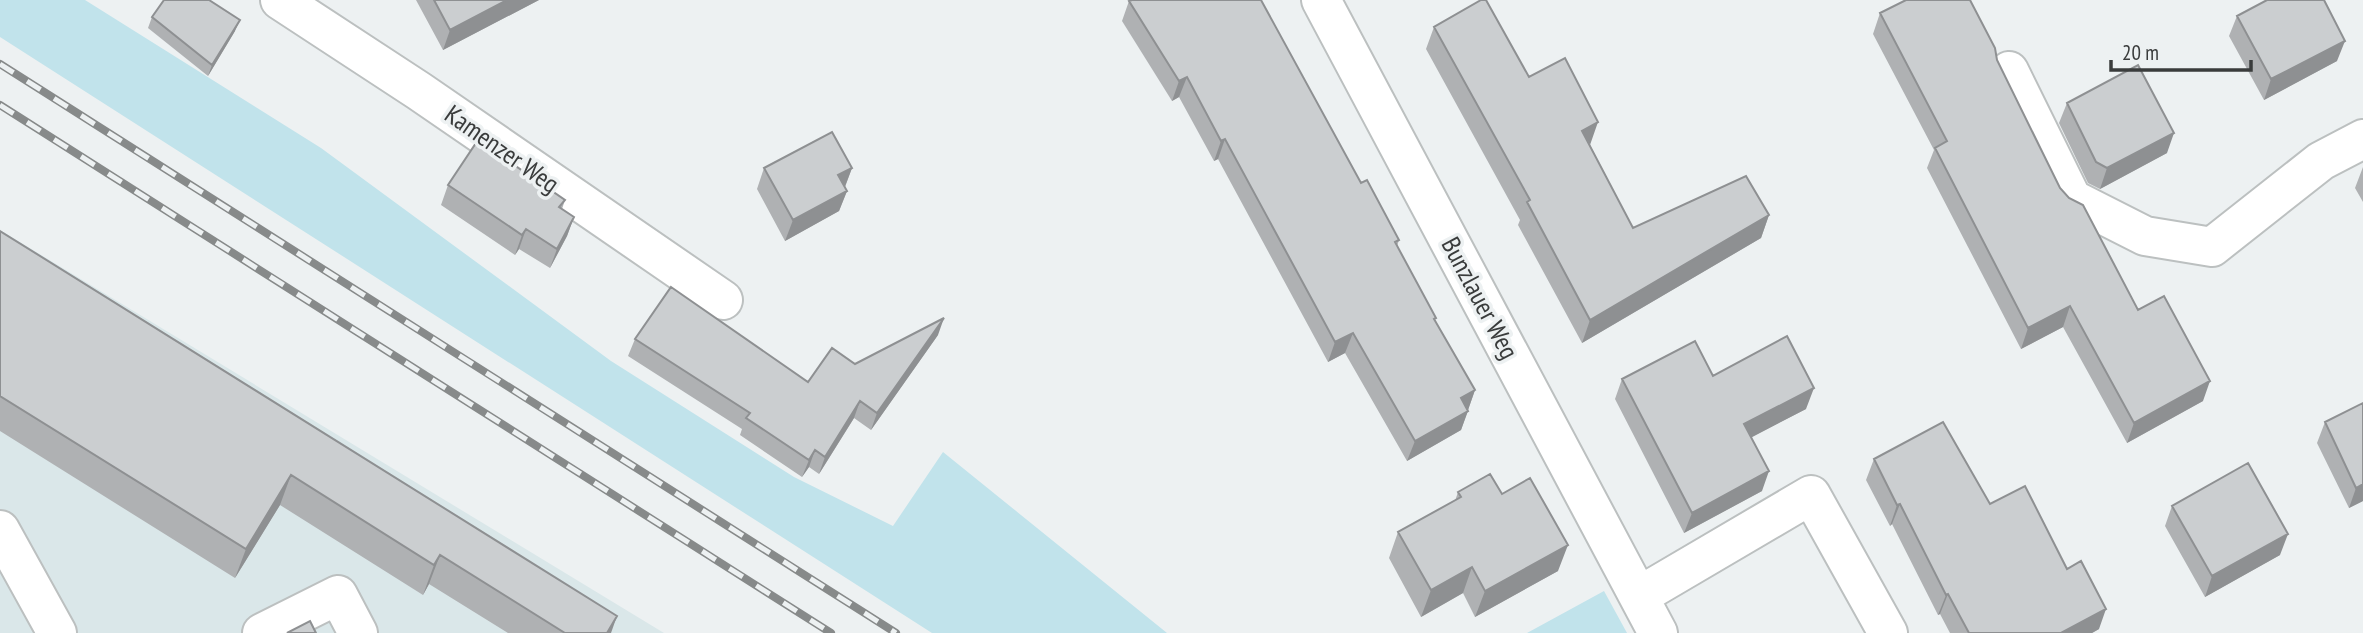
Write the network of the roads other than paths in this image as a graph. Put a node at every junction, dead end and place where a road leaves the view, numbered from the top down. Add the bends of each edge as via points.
1 (280, 0) edge
2 (1330, 3) edge
3 (2009, 71) dead end
4 (2363, 139) edge
5 (723, 300) dead end
6 (0, 530) edge
7 (1639, 596) junction
8 (57, 633) edge
9 (262, 633) edge
10 (358, 633) edge
11 (1658, 633) edge
12 (1888, 633) edge

1 - 5 street, Kamenzer Weg
2 - 7 street, Bunzlauer Weg
3 - 4 street via 2072,198 2145,236 2212,247 2321,161
6 - 8 street
7 - 11 street, Bunzlauer Weg
7 - 12 street via 1811,495
9 - 10 street via 338,595

